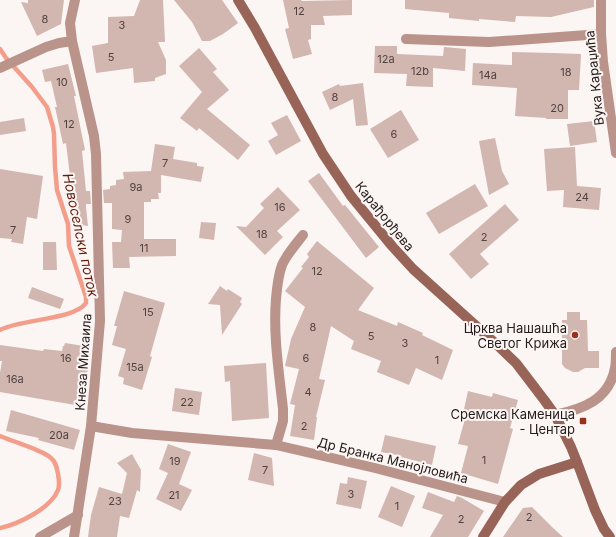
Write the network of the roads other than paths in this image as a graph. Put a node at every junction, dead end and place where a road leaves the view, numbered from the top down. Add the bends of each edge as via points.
1 (75, 0) edge
2 (238, 0) edge
3 (601, 0) edge
4 (601, 34) junction
5 (406, 39) dead end
6 (72, 42) junction
7 (0, 68) edge
8 (616, 153) edge
9 (303, 235) dead end
10 (616, 352) edge
11 (555, 415) junction
12 (91, 426) junction
13 (276, 445) junction
14 (577, 462) junction
15 (504, 502) junction
16 (78, 515) junction
17 (40, 537) edge
18 (74, 537) edge
19 (483, 537) edge
20 (610, 537) edge

1 - 6 street, Кнеза Михаила via 70,24
2 - 11 main road, Карађорђева via 323,154 351,196 413,269 516,363
3 - 4 street, Вука Караџића
4 - 5 street via 489,42
4 - 8 street, Вука Караџића
6 - 7 street via 46,47
6 - 12 street, Кнеза Михаила via 96,154 100,321
9 - 13 street via 282,265 276,291 275,335 283,420
10 - 11 street via 616,367 600,396 580,408
11 - 14 main road, Карађорђева
12 - 13 street, Др Бранка Манојловића via 132,433
12 - 16 street, Кнеза Михаила
13 - 15 street, Др Бранка Манојловића
14 - 15 main road via 539,474 521,485
14 - 20 main road, Карађорђева via 595,510
15 - 19 main road
16 - 17 street
16 - 18 street, Кнеза Михаила

